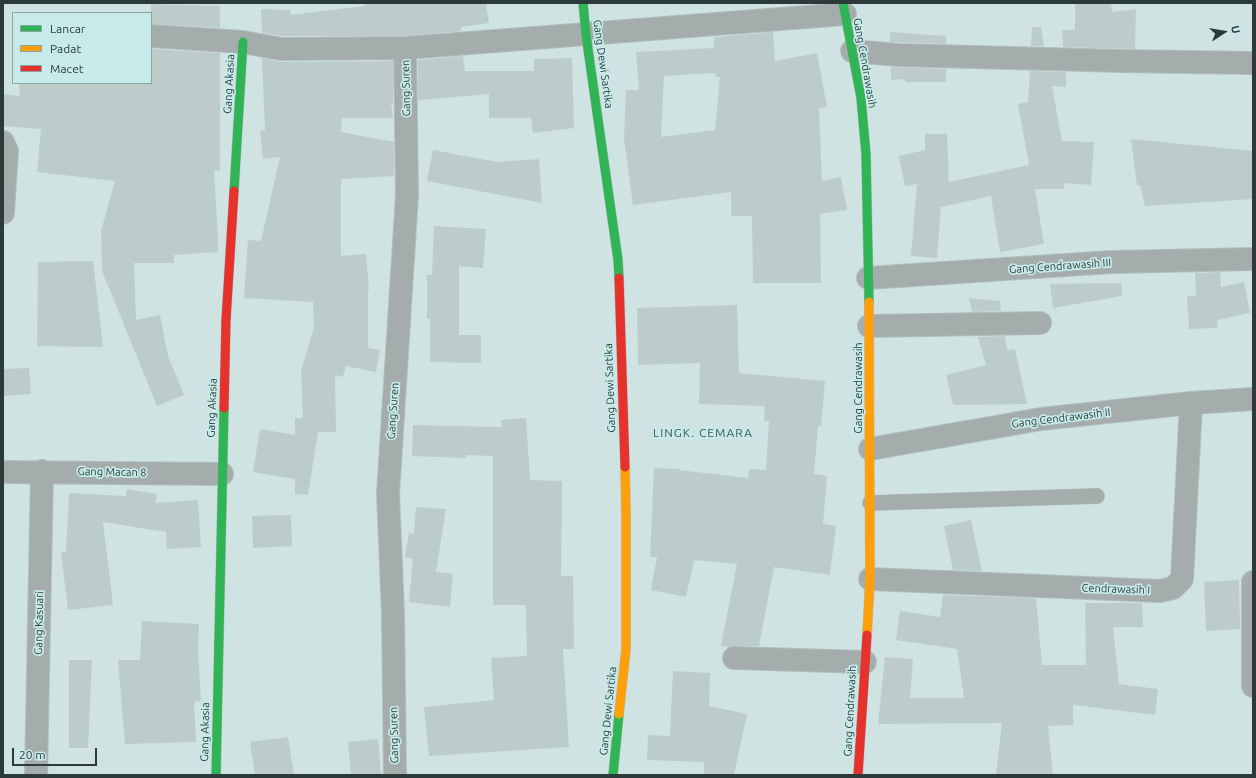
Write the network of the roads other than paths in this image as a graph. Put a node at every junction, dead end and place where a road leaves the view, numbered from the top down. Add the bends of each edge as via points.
1 (583, 3) edge
2 (844, 9) edge
3 (586, 35) junction
4 (152, 36) edge
5 (243, 42) junction
6 (405, 48) junction
7 (852, 51) junction
8 (1253, 63) edge
9 (3, 142) edge
10 (3, 213) edge
11 (1253, 259) edge
12 (868, 278) junction
13 (1040, 323) dead end
14 (869, 326) junction
15 (1253, 399) edge
16 (1191, 403) junction
17 (870, 449) junction
18 (42, 471) junction
19 (3, 472) edge
20 (222, 474) junction
21 (1097, 496) dead end
22 (870, 503) junction
23 (870, 578) junction
24 (1253, 582) edge
25 (734, 658) dead end
26 (865, 662) junction
27 (1253, 686) edge
28 (36, 775) edge
29 (216, 775) edge
30 (395, 775) edge
31 (613, 775) edge
32 (858, 775) edge

1 - 3 street, Gang Dewi Sartika
2 - 3 street, Gang Suren
2 - 7 street, Gang Cendrawasih
3 - 6 street, Gang Suren
3 - 31 street, Gang Dewi Sartika via 618,268 626,513 626,649
4 - 5 street, Gang Suren
5 - 6 street, Gang Suren via 281,49
5 - 20 street, Gang Akasia via 226,320
6 - 30 street, Gang Suren via 407,195 388,494 393,614
7 - 8 street via 898,55
7 - 12 street, Gang Cendrawasih via 861,98 866,154
9 - 10 street via 7,156
11 - 12 street, Gang Cendrawasih III via 1112,262
12 - 14 street, Gang Cendrawasih
13 - 14 street
14 - 17 street, Gang Cendrawasih
15 - 16 street, Gang Cendrawasih II
16 - 17 street, Gang Cendrawasih II via 1041,419
16 - 23 street, Cendrawasih I via 1182,579 1173,588 1160,591
17 - 22 street, Gang Cendrawasih
18 - 19 street, Gang Macan 8
18 - 20 street, Gang Macan 8
18 - 28 street, Gang Kasuari
20 - 29 street, Gang Akasia
21 - 22 lane
22 - 23 street, Gang Cendrawasih
23 - 26 street, Gang Cendrawasih
24 - 27 street
25 - 26 street
26 - 32 street, Gang Cendrawasih

